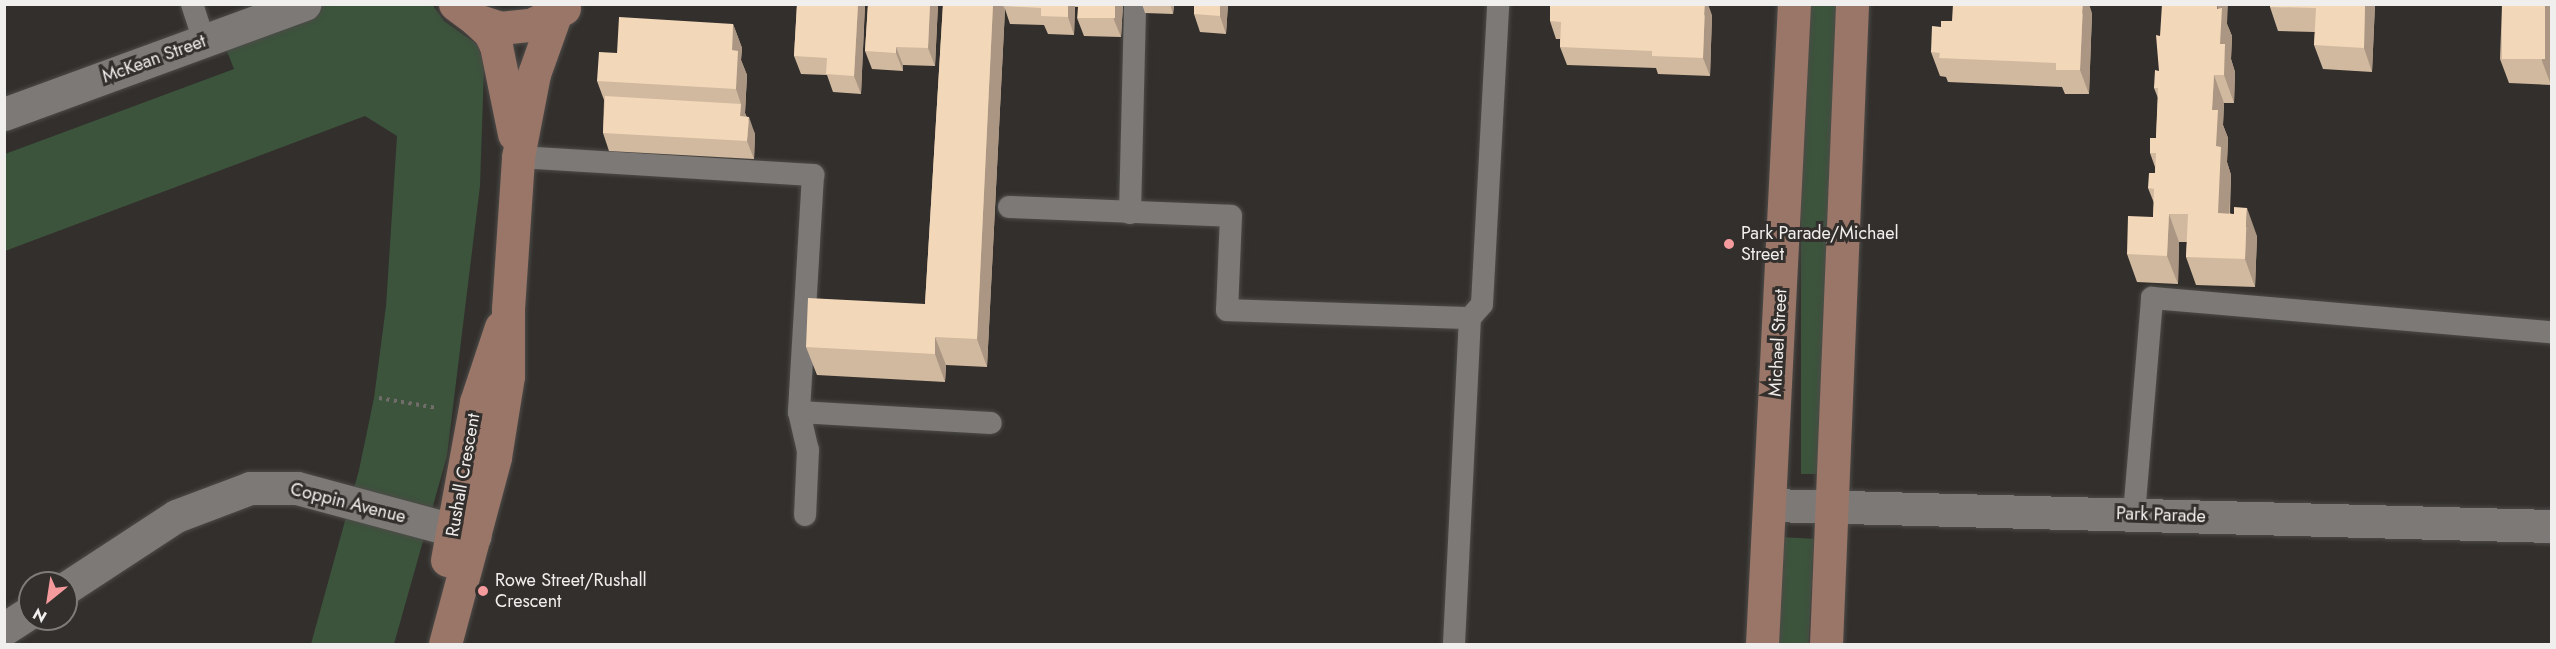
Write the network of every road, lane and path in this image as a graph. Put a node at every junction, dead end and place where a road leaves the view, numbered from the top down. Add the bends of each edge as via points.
1 (192, 4) edge
2 (304, 4) edge
3 (1135, 4) edge
4 (1498, 4) edge
5 (1794, 4) edge
6 (1852, 4) edge
7 (561, 10) edge
8 (465, 12) edge
9 (204, 41) junction
10 (4, 114) edge
11 (518, 157) junction
12 (1010, 207) dead end
13 (1131, 213) junction
14 (1470, 318) junction
15 (2552, 332) edge
16 (379, 398) dead end
17 (446, 410) dead end
18 (799, 412) junction
19 (991, 423) dead end
20 (1771, 505) junction
21 (1833, 508) junction
22 (2134, 514) junction
23 (805, 515) dead end
24 (2552, 526) edge
25 (464, 533) junction
26 (78, 580) edge
27 (18, 620) edge
28 (4, 629) edge
29 (428, 645) edge
30 (445, 645) edge
31 (1454, 645) edge
32 (1762, 645) edge
33 (1826, 645) edge

1 - 9 lane
2 - 9 street, McKean Street
3 - 13 lane
4 - 14 lane via 1482,304
5 - 20 street, Michael Street
6 - 21 street
7 - 8 street via 517,28
7 - 11 street, Rushall Crescent via 534,74
8 - 11 street, Rushall Crescent via 490,33 499,53
9 - 10 street, McKean Street
11 - 18 lane via 813,176
11 - 25 street, Rushall Crescent via 508,309 508,376 495,457
12 - 13 lane
13 - 14 lane via 1231,216 1227,310
14 - 31 lane
15 - 22 lane via 2152,298
16 - 17 path
18 - 19 lane
18 - 23 lane via 808,450
20 - 21 street, Park Parade
20 - 32 street, Michael Street
21 - 22 street, Park Parade
21 - 33 street
22 - 24 street, Park Parade
25 - 26 street, Coppin Avenue via 297,488 250,488 176,516
25 - 29 street, Rushall Crescent
25 - 30 street, Rushall Crescent
27 - 28 street

